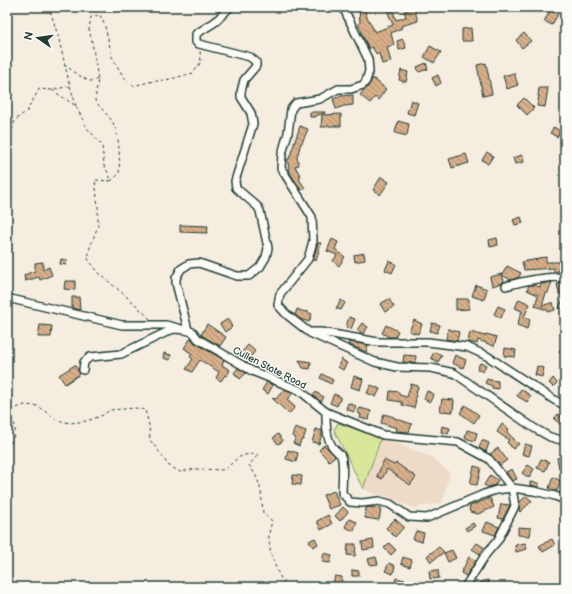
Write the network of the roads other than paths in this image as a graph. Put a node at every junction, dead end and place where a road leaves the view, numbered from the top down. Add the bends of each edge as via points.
1 (228, 7) edge
2 (343, 7) edge
3 (565, 277) edge
4 (506, 286) dead end
5 (7, 298) edge
6 (188, 330) junction
7 (310, 333) junction
8 (83, 370) dead end
9 (565, 404) edge
10 (326, 412) junction
11 (565, 441) edge
12 (512, 488) junction
13 (565, 500) edge
14 (465, 587) edge

1 - 6 street via 215,22 196,34 196,42 250,57 256,62 256,66 244,80 241,92 253,124 235,181 236,188 260,211 268,248 260,267 249,276 237,276 199,263 181,269 176,283
2 - 7 street via 368,59 369,72 366,81 363,85 351,89 338,89 320,99 296,103 291,109 282,154 281,168 312,218 312,241 308,259 280,294 278,306
3 - 4 street via 529,280
5 - 6 street, Cullen State Road via 122,325 166,325
6 - 8 street via 174,329 121,354 90,357 84,362
6 - 10 street, Cullen State Road via 198,339 252,371 299,390
7 - 9 street via 321,332 378,342 428,342 466,347 487,356 556,401
7 - 11 street via 375,362 454,373 534,428 550,437
10 - 12 street, Cullen State Road via 383,435 458,442 489,459
10 - 12 street via 331,446 341,456 342,493 350,502 379,501 390,504 409,517 427,518 484,494
12 - 13 street
12 - 14 street via 515,506 510,518

